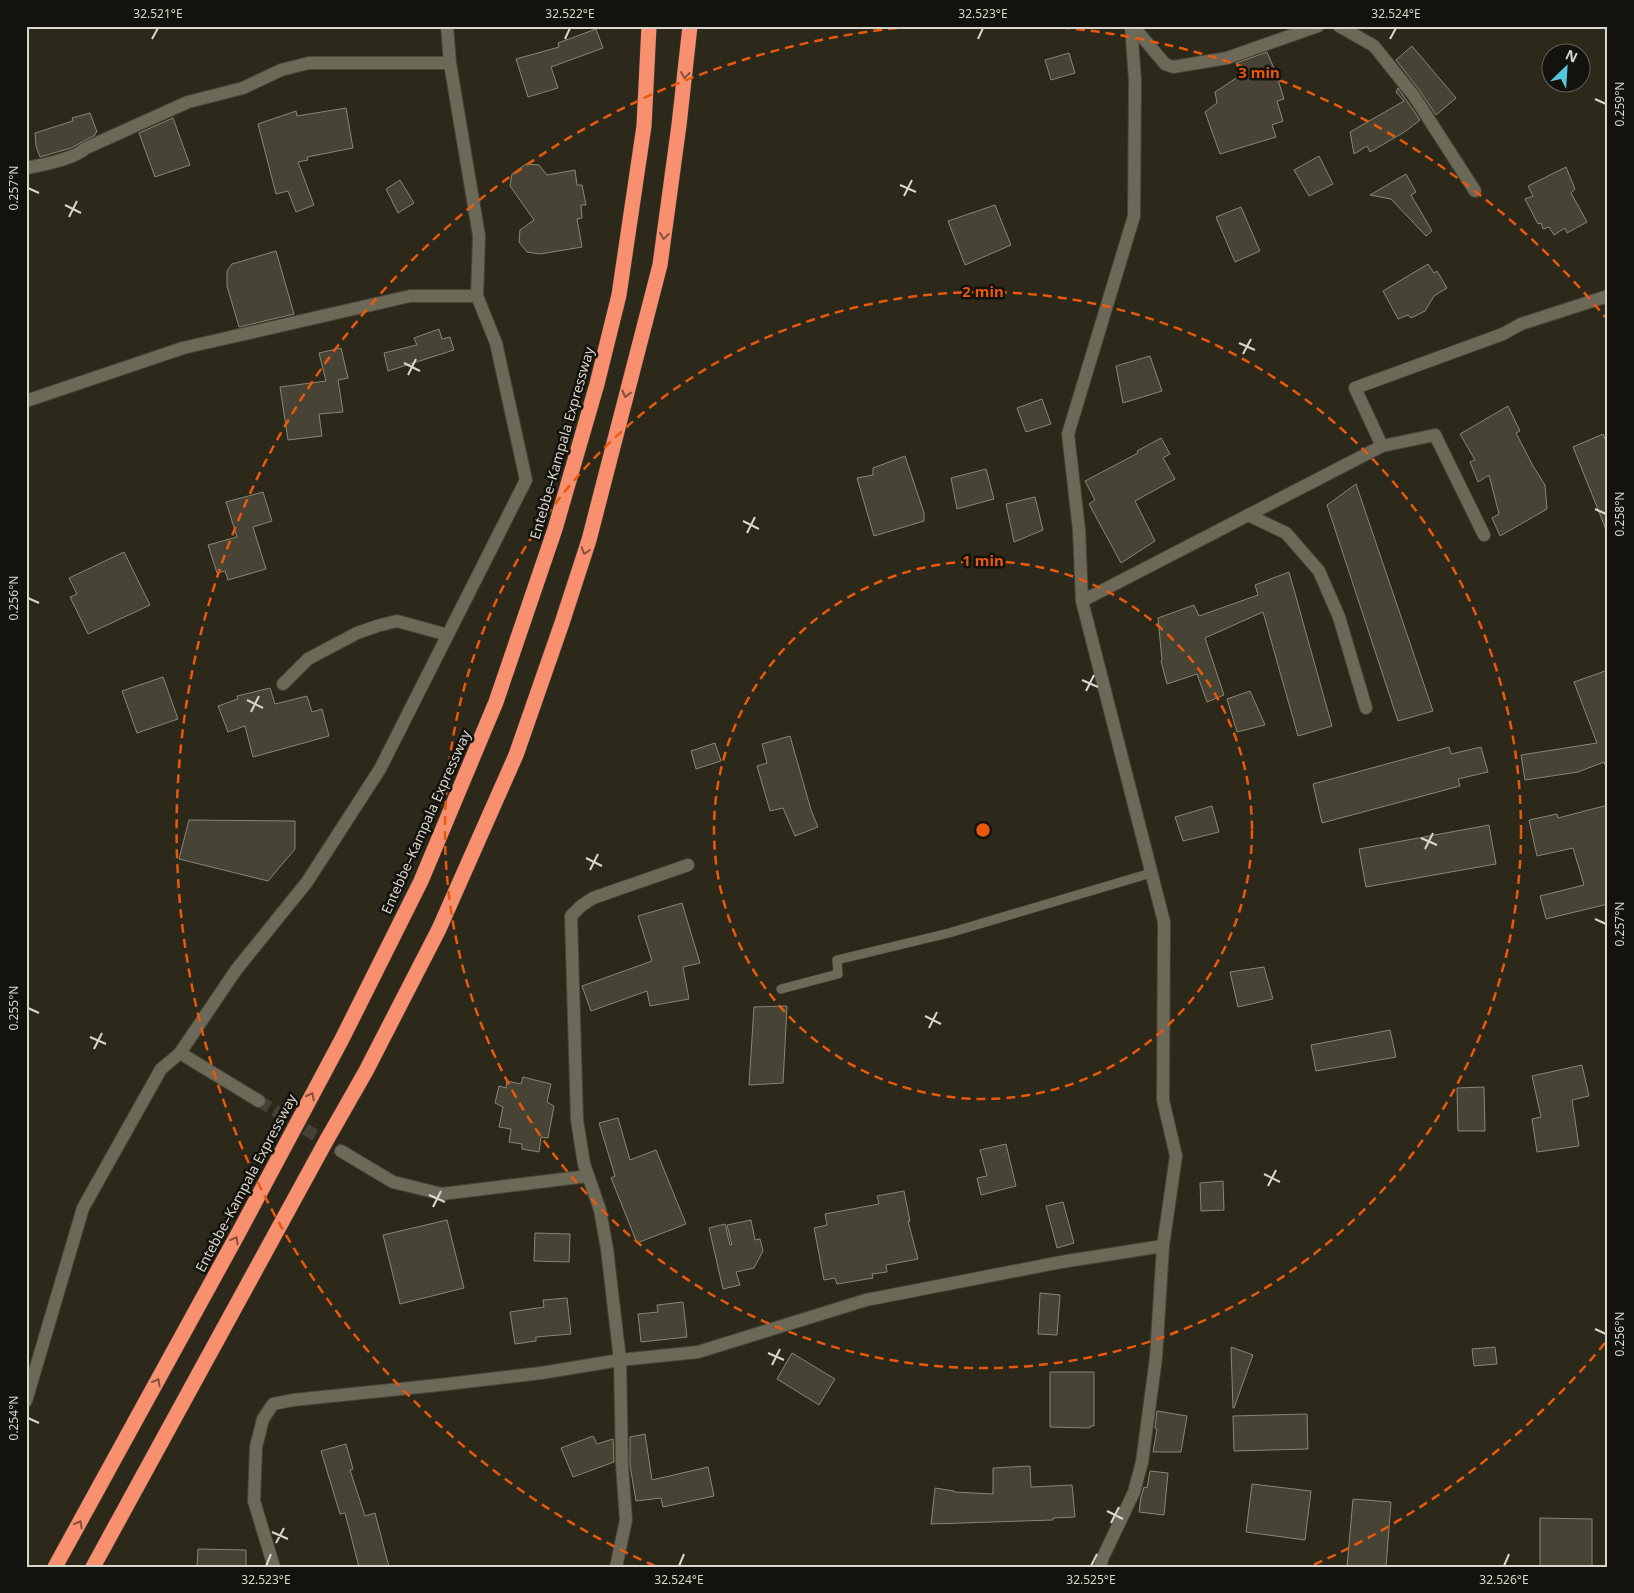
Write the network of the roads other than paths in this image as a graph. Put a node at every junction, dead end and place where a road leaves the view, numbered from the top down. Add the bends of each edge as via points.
1 (447, 26) edge
2 (649, 26) edge
3 (690, 26) edge
4 (1132, 26) edge
5 (1318, 26) edge
6 (1339, 26) edge
7 (450, 63) junction
8 (26, 168) edge
9 (1474, 191) dead end
10 (477, 296) junction
11 (1608, 296) edge
12 (26, 400) edge
13 (1382, 446) junction
14 (1248, 515) junction
15 (1484, 535) dead end
16 (1082, 600) junction
17 (448, 635) junction
18 (283, 684) dead end
19 (1366, 708) dead end
20 (688, 865) dead end
21 (1151, 873) junction
22 (781, 990) dead end
23 (180, 1053) junction
24 (259, 1101) tunnel mouth
25 (341, 1151) tunnel mouth
26 (588, 1176) junction
27 (1163, 1246) junction
28 (620, 1360) junction
29 (26, 1401) edge
30 (55, 1567) edge
31 (93, 1567) edge
32 (274, 1567) edge
33 (616, 1567) edge
34 (1100, 1567) edge

1 - 7 street
30 -> 2 highway, Entebbe–Kampala Expressway via 342,1039 421,881 496,702 555,529 619,295 644,126
3 -> 31 highway via 660,265 589,540 516,755 439,929 370,1063
4 - 5 street via 1165,64 1173,67 1227,58
4 - 16 street via 1134,216 1068,434 1079,530
6 - 9 street via 1374,46 1380,53 1414,96
7 - 8 street via 309,63 281,70 243,88 188,102 80,153
7 - 10 street via 479,236
10 - 12 street via 410,296 183,348
10 - 17 street via 496,342 526,480
11 - 13 street via 1521,324 1503,334 1355,388
13 - 14 street
13 - 15 street via 1435,435
14 - 16 street
14 - 19 street via 1286,533 1319,571 1339,616
16 - 21 street
17 - 18 street via 396,622 377,626 308,659
17 - 23 street via 380,769 307,882 236,970
20 - 26 street via 593,898 571,916 577,1120
21 - 22 lane via 949,932 837,960 838,974
21 - 27 street via 1164,922 1163,1100 1176,1156
23 - 24 street
23 - 29 street via 161,1069 82,1208
25 - 26 street via 393,1182 442,1194
26 - 28 street via 600,1210 607,1249
27 - 28 street via 1061,1262 866,1300 698,1352
27 - 34 street via 1156,1358 1142,1462 1134,1492
28 - 32 street via 541,1373 273,1404 263,1419 256,1448 254,1501
28 - 33 street via 626,1520

